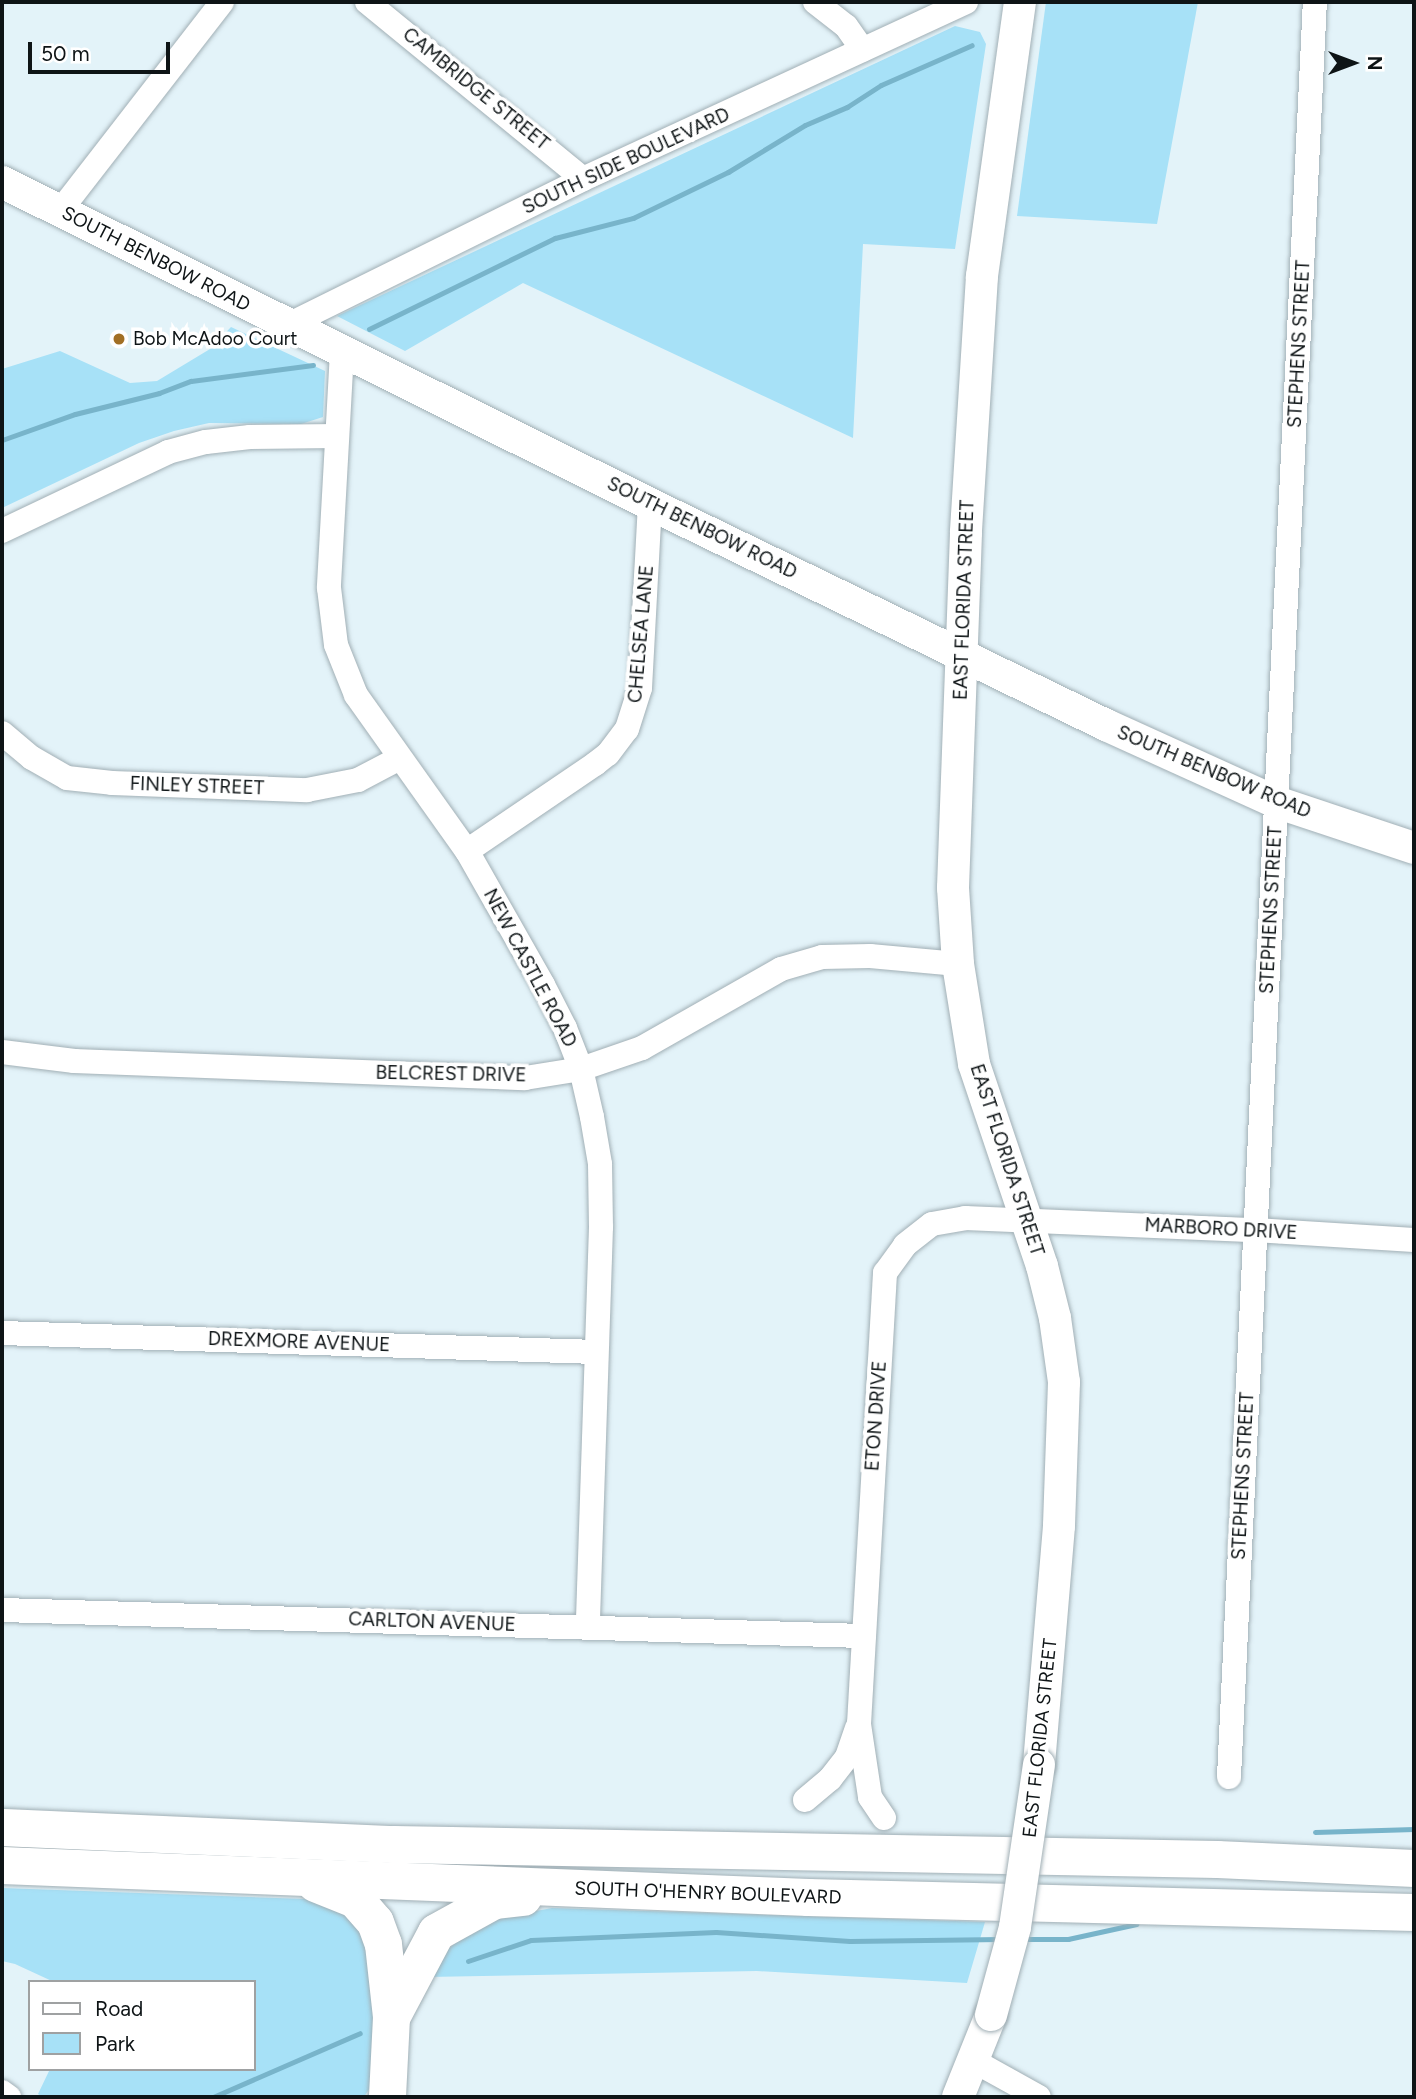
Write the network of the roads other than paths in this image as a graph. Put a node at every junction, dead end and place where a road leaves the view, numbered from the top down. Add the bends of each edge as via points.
1 (222, 2) edge
2 (367, 2) edge
3 (815, 2) edge
4 (966, 2) edge
5 (1020, 2) edge
6 (1315, 2) edge
7 (863, 50) junction
8 (583, 179) junction
9 (2, 182) edge
10 (61, 211) junction
11 (288, 325) junction
12 (342, 352) junction
13 (337, 436) junction
14 (650, 504) junction
15 (2, 531) edge
16 (962, 654) junction
17 (2, 733) edge
18 (400, 758) junction
19 (1276, 802) junction
20 (1414, 848) edge
21 (467, 851) junction
22 (958, 964) junction
23 (2, 1052) edge
24 (581, 1069) junction
25 (1027, 1221) junction
26 (1255, 1230) junction
27 (1414, 1240) edge
28 (2, 1333) edge
29 (596, 1352) junction
30 (2, 1610) edge
31 (588, 1626) junction
32 (863, 1636) junction
33 (859, 1724) junction
34 (1230, 1777) dead end
35 (805, 1800) dead end
36 (884, 1818) dead end
37 (2, 1827) edge
38 (2, 1865) edge
39 (1414, 1868) edge
40 (280, 1875) junction
41 (604, 1889) junction
42 (1414, 1912) edge
43 (391, 2017) junction
44 (974, 2062) junction
45 (2, 2092) edge
46 (9, 2097) edge
47 (387, 2097) edge
48 (958, 2097) edge
49 (1039, 2097) edge

1 - 10 street
2 - 8 street, CAMBRIDGE STREET
3 - 7 street via 846,26
4 - 7 street, SOUTH SIDE BOULEVARD
5 - 16 main road, EAST FLORIDA STREET via 982,276
6 - 19 street, STEPHENS STREET
7 - 8 street, SOUTH SIDE BOULEVARD
8 - 11 street, SOUTH SIDE BOULEVARD
9 - 10 main road, SOUTH BENBOW ROAD
10 - 11 main road, SOUTH BENBOW ROAD
11 - 12 main road, SOUTH BENBOW ROAD
12 - 13 street, NEW CASTLE ROAD
12 - 14 main road, SOUTH BENBOW ROAD
13 - 15 street via 250,437 168,452
13 - 18 street, NEW CASTLE ROAD via 329,588 336,645 356,695
14 - 16 main road, SOUTH BENBOW ROAD
14 - 21 street, CHELSEA LANE via 640,688 627,729 596,764
16 - 19 main road, SOUTH BENBOW ROAD
16 - 22 main road, EAST FLORIDA STREET via 953,888
17 - 18 street, FINLEY STREET via 67,778 112,783 306,790 358,780
18 - 21 street, NEW CASTLE ROAD
19 - 20 main road, SOUTH BENBOW ROAD
19 - 26 street, STEPHENS STREET
21 - 24 street, NEW CASTLE ROAD via 560,1018
22 - 24 street, BELCREST DRIVE via 822,957 781,969 642,1048
22 - 25 main road, EAST FLORIDA STREET via 974,1063
23 - 24 street, BELCREST DRIVE via 74,1062 525,1078
24 - 29 street, NEW CASTLE ROAD via 600,1164
25 - 26 street, MARBORO DRIVE
25 - 32 street, ETON DRIVE via 965,1218 932,1224 905,1245 885,1273
25 - 44 main road, EAST FLORIDA STREET, bridge via 1055,1318 1064,1382 1060,1513 1039,1765 1015,1927
26 - 27 street, MARBORO DRIVE
26 - 34 street, STEPHENS STREET
28 - 29 street, DREXMORE AVENUE
29 - 31 street, NEW CASTLE ROAD
30 - 31 street, CARLTON AVENUE
31 - 32 street, CARLTON AVENUE
32 - 33 street, ETON DRIVE
33 - 35 street, ETON DRIVE via 848,1757
33 - 36 street, ETON DRIVE via 870,1797
37 - 39 highway via 393,1844 1217,1859
38 - 40 highway, SOUTH O'HENRY BOULEVARD
40 - 41 highway, SOUTH O'HENRY BOULEVARD
40 - 43 highway via 330,1886 355,1899 375,1922 383,1944
41 - 42 highway, SOUTH O'HENRY BOULEVARD
41 - 43 highway via 494,1900 436,1932
43 - 47 highway
44 - 48 main road, EAST FLORIDA STREET
44 - 49 street
45 - 46 street

